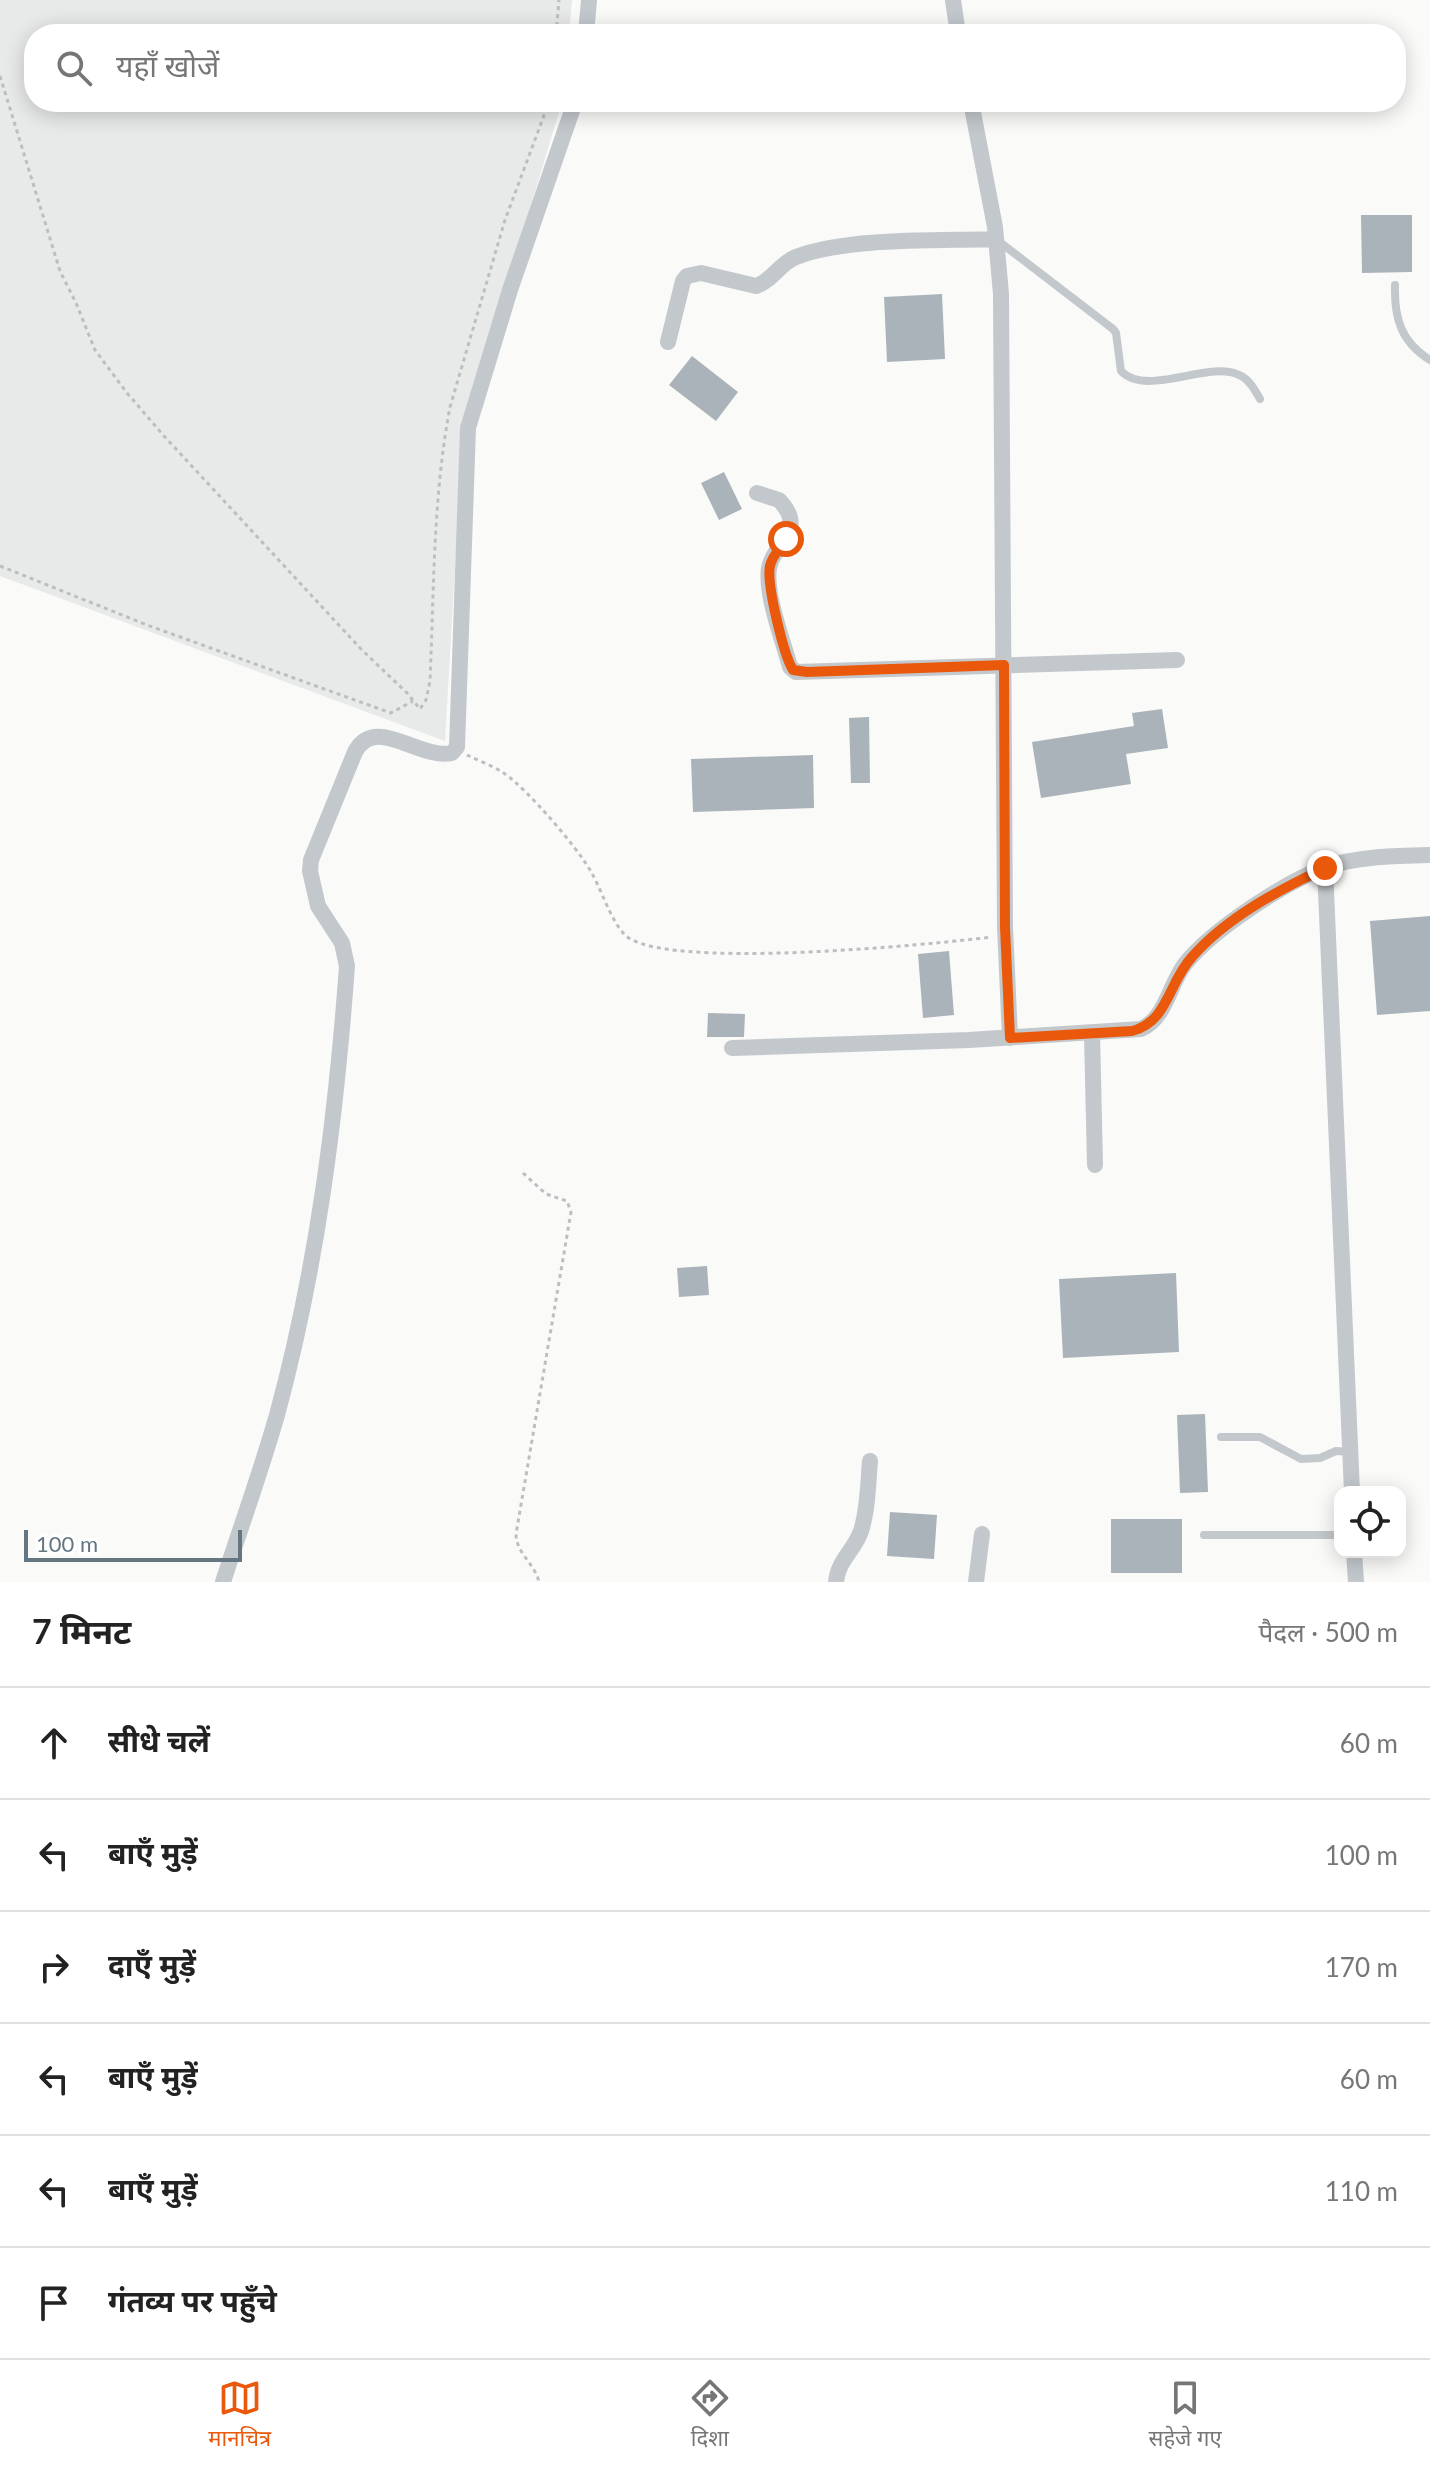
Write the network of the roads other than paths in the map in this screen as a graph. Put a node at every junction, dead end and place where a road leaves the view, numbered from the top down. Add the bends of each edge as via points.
1 (589, 0) edge
2 (953, 0) edge
3 (587, 24) edge
4 (957, 24) edge
5 (572, 112) edge
6 (973, 112) edge
7 (996, 239) junction
8 (1395, 285) dead end
9 (668, 342) dead end
10 (1430, 360) edge
11 (1260, 399) dead end
12 (757, 493) dead end
13 (1177, 660) dead end
14 (1004, 665) junction
15 (1430, 855) edge
16 (1325, 868) junction
17 (1092, 1034) junction
18 (1010, 1038) junction
19 (732, 1048) dead end
20 (1095, 1165) dead end
21 (1221, 1437) dead end
22 (1350, 1452) junction
23 (870, 1461) dead end
24 (1352, 1486) edge
25 (982, 1534) dead end
26 (1204, 1535) dead end
27 (1334, 1535) edge
28 (1354, 1558) edge
29 (223, 1582) edge
30 (836, 1582) edge
31 (976, 1582) edge
32 (1356, 1582) edge

1 - 3 street
2 - 4 street
5 - 29 street via 468,428 456,750 435,754 385,737 363,739 311,860 318,906 342,943 347,966 326,1176 276,1417
6 - 7 street
7 - 9 street via 815,251 788,261 756,286 691,274 683,281
7 - 11 lane via 1113,329 1119,366 1126,376 1152,380 1229,372 1244,378
7 - 14 street
8 - 10 lane via 1401,333
12 - 14 street via 779,500 790,519 769,576 793,670
13 - 14 street
14 - 18 street
15 - 16 street
16 - 17 street via 1274,894 1204,945 1184,966 1150,1025
16 - 22 street
17 - 18 street
17 - 20 street
18 - 19 street
21 - 22 lane via 1260,1437 1301,1459
22 - 24 street
23 - 30 street via 860,1535 841,1561
25 - 31 street
26 - 27 lane
28 - 32 street

